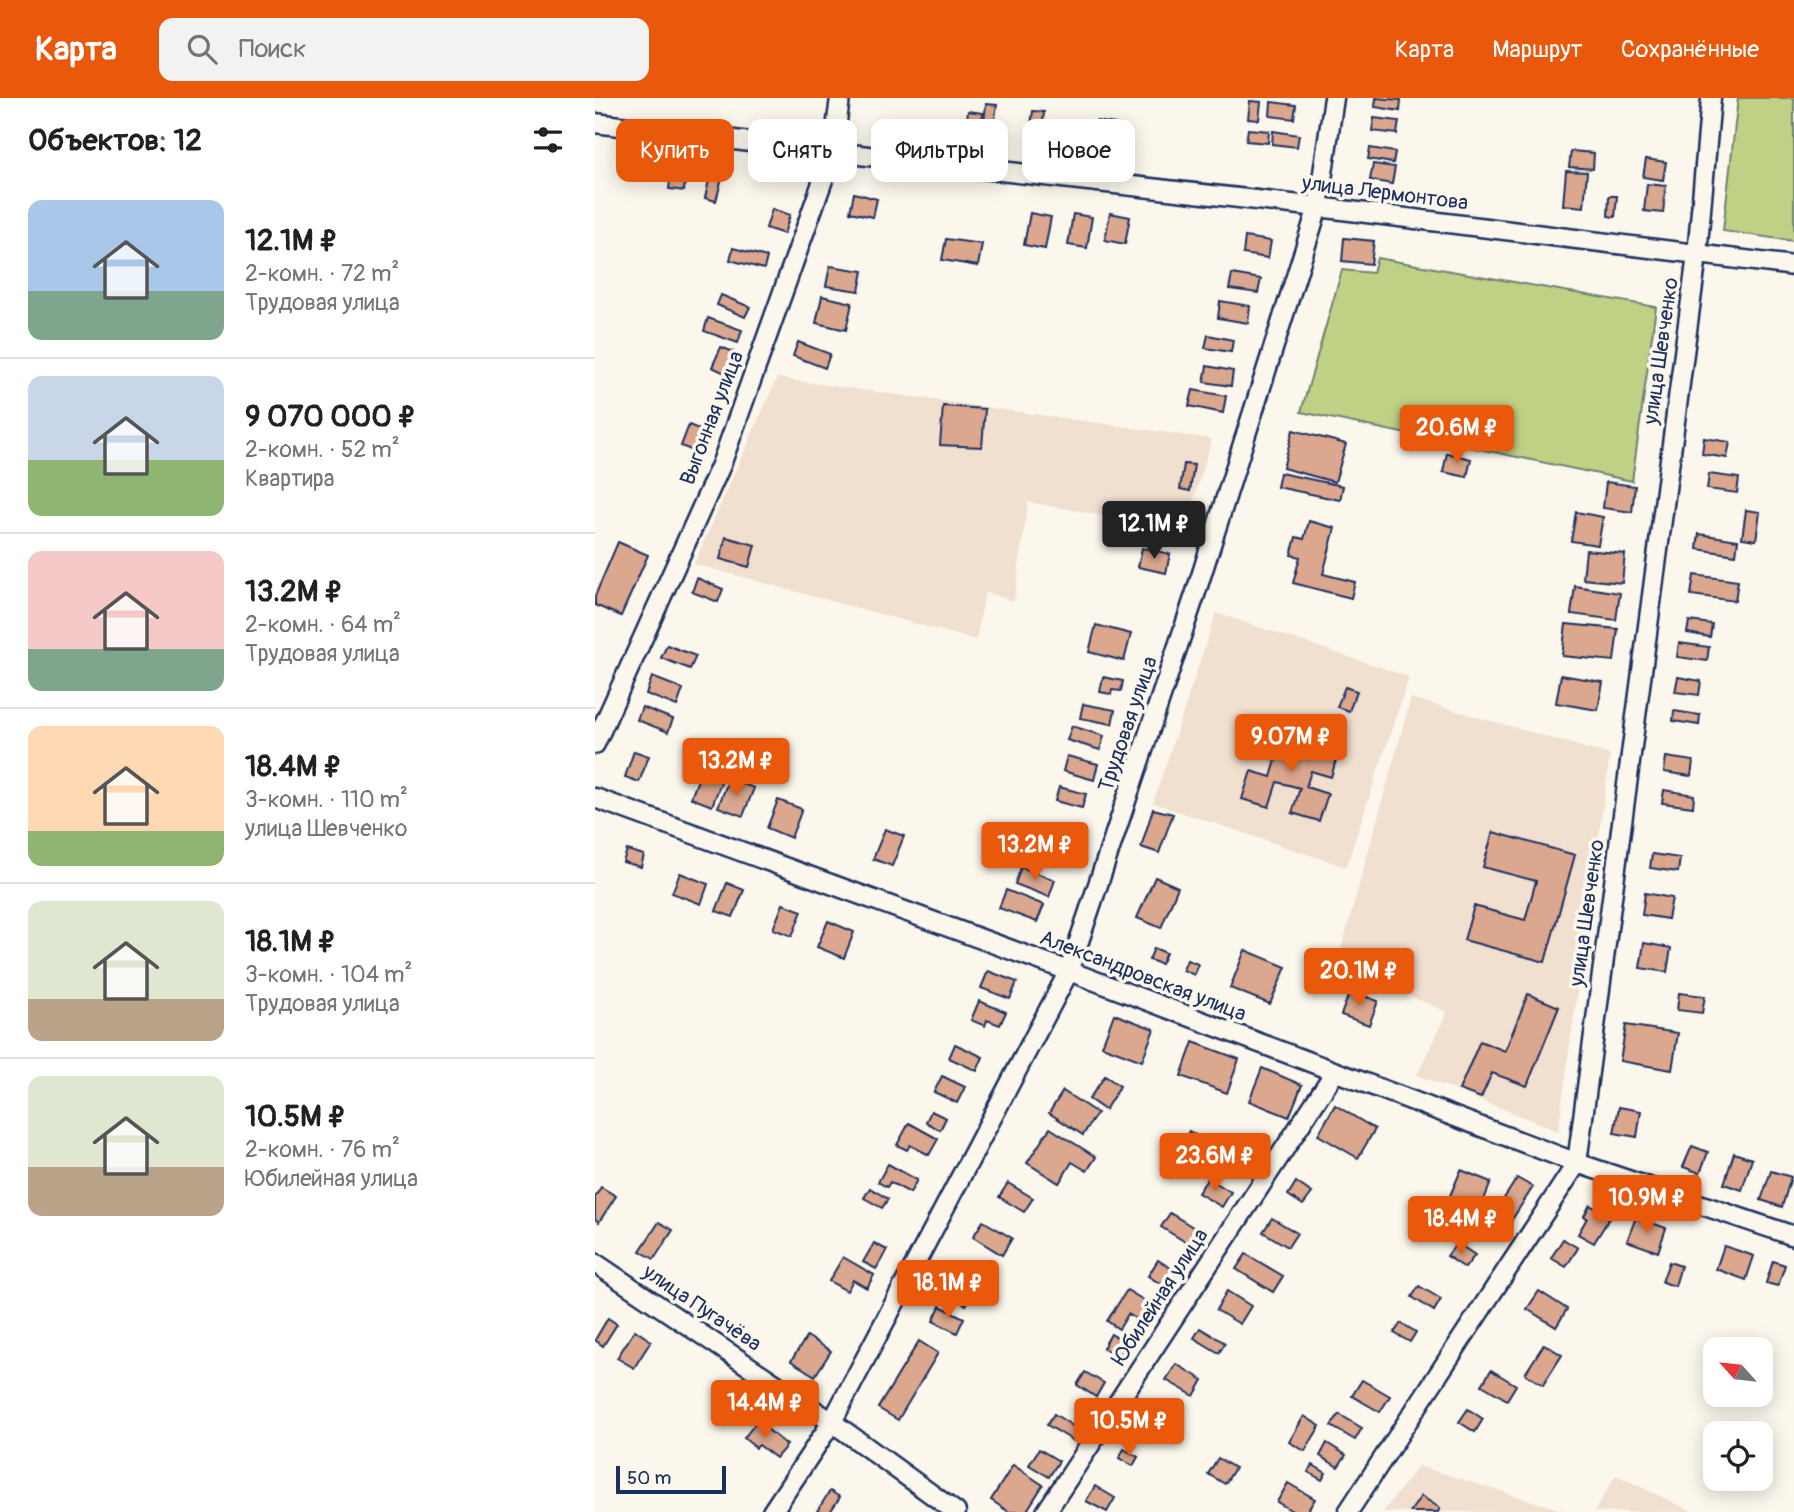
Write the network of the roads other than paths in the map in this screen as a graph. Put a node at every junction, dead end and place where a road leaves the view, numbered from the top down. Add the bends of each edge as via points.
1 (840, 98) edge
2 (1334, 98) edge
3 (1711, 98) edge
4 (837, 119) edge
5 (595, 123) edge
6 (748, 142) edge
7 (857, 155) edge
8 (821, 182) edge
9 (1318, 207) junction
10 (1697, 255) junction
11 (1794, 266) edge
12 (595, 744) edge
13 (595, 798) edge
14 (1069, 971) junction
15 (1335, 1072) junction
16 (1577, 1163) junction
17 (1794, 1236) edge
18 (595, 1263) edge
19 (832, 1422) junction
20 (772, 1512) edge
21 (956, 1512) edge
22 (1046, 1512) edge
23 (1348, 1512) edge

1 - 4 street, Выгонная улица
2 - 9 street, Трудовая улица
3 - 10 street, улица Шевченко
5 - 6 street, улица Лермонтова
7 - 9 street, улица Лермонтова
8 - 12 street, Выгонная улица via 721,465
9 - 10 street, улица Лермонтова
9 - 14 street, Трудовая улица
10 - 11 street, улица Лермонтова
10 - 16 street, улица Шевченко
13 - 14 street, Александровская улица
14 - 15 street, Александровская улица
14 - 19 street, Трудовая улица
15 - 16 street, Александровская улица
15 - 22 street, Юбилейная улица
16 - 17 street, Александровская улица
16 - 23 street, улица Шевченко
18 - 19 street, улица Пугачёва
19 - 20 street, Трудовая улица
19 - 21 street, улица Пугачёва

